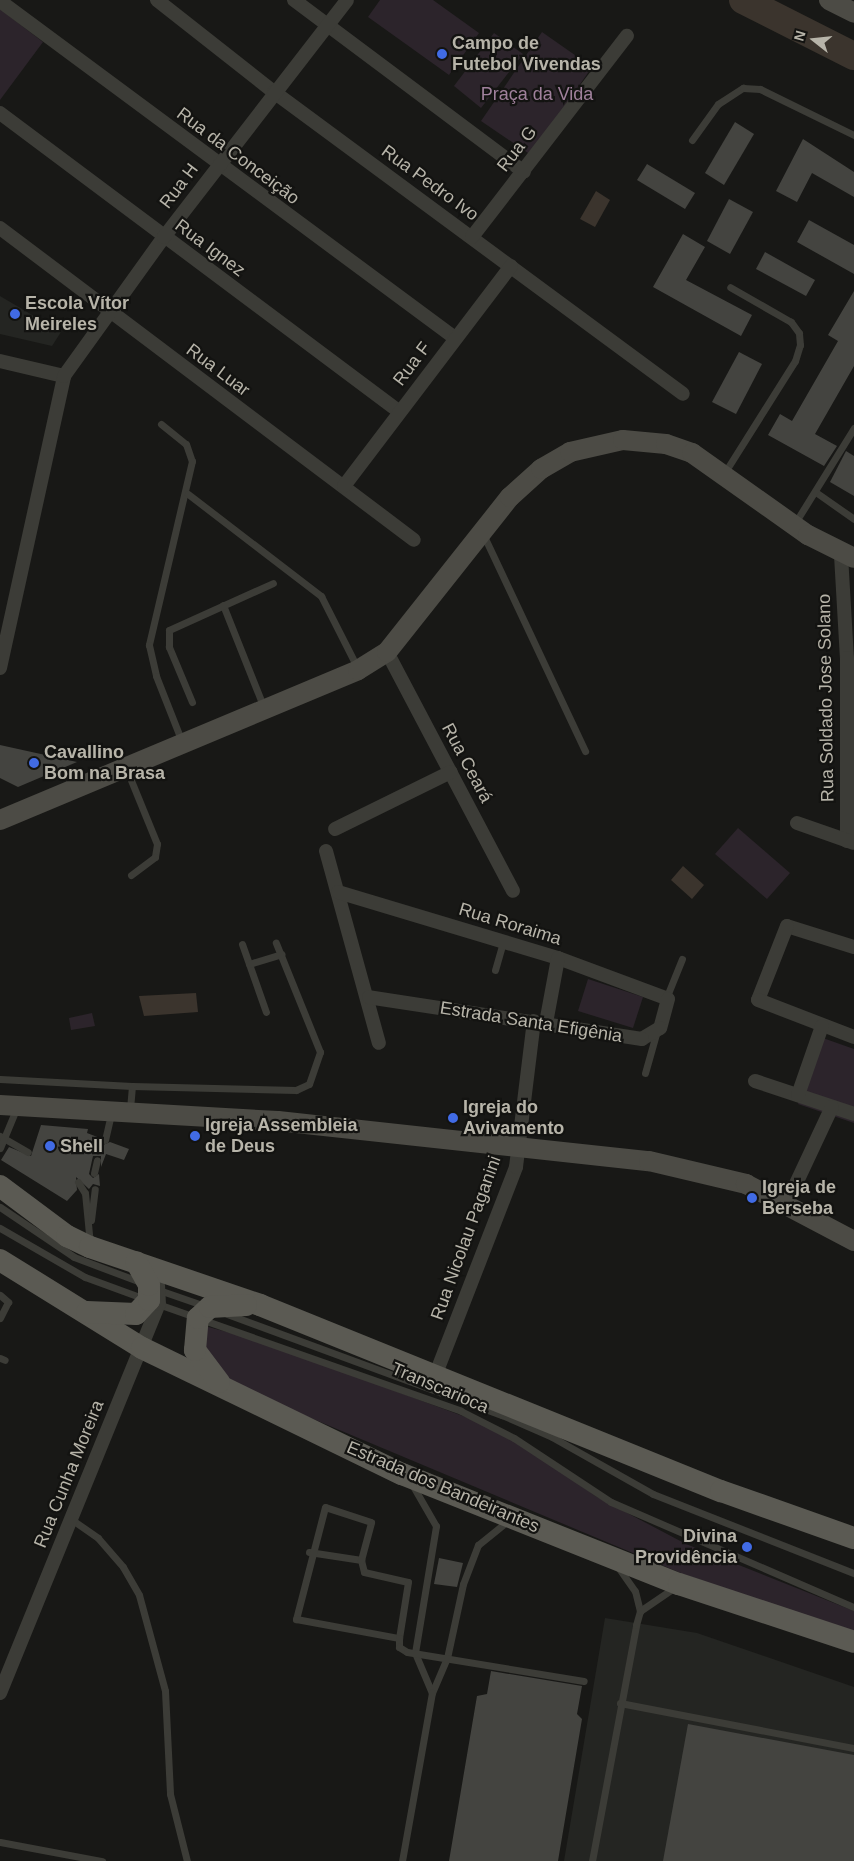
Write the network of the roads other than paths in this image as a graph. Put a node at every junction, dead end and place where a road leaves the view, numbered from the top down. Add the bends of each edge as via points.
1 (157, 0) edge
2 (294, 0) edge
3 (347, 0) edge
4 (829, 0) edge
5 (0, 1) edge
6 (854, 13) edge
7 (327, 26) junction
8 (627, 36) dead end
9 (274, 92) junction
10 (0, 113) edge
11 (854, 134) edge
12 (692, 140) dead end
13 (218, 165) junction
14 (524, 172) junction
15 (0, 228) edge
16 (164, 236) junction
17 (472, 237) junction
18 (511, 266) junction
19 (730, 287) dead end
20 (109, 312) junction
21 (455, 338) junction
22 (0, 361) edge
23 (64, 376) junction
24 (683, 394) dead end
25 (399, 412) junction
26 (161, 424) dead end
27 (854, 428) edge
28 (725, 472) junction
29 (344, 486) junction
30 (817, 493) junction
31 (188, 494) junction
32 (854, 519) edge
33 (794, 526) junction
34 (482, 532) junction
35 (414, 540) dead end
36 (847, 556) edge
37 (273, 583) dead end
38 (222, 605) junction
39 (387, 652) junction
40 (851, 658) edge
41 (0, 668) edge
42 (358, 670) junction
43 (192, 702) dead end
44 (265, 710) junction
45 (183, 744) junction
46 (851, 746) edge
47 (585, 752) dead end
48 (126, 767) junction
49 (451, 772) junction
50 (0, 820) edge
51 (797, 823) dead end
52 (335, 829) dead end
53 (851, 842) edge
54 (326, 851) dead end
55 (131, 875) dead end
56 (513, 891) dead end
57 (338, 892) junction
58 (503, 942) junction
59 (276, 943) dead end
60 (242, 944) dead end
61 (854, 946) edge
62 (280, 954) junction
63 (558, 958) junction
64 (682, 959) dead end
65 (248, 964) junction
66 (495, 970) dead end
67 (369, 997) junction
68 (667, 997) junction
69 (266, 1012) dead end
70 (540, 1022) junction
71 (822, 1026) junction
72 (656, 1034) junction
73 (854, 1037) edge
74 (379, 1043) dead end
75 (645, 1073) dead end
76 (0, 1079) edge
77 (755, 1082) dead end
78 (132, 1086) junction
79 (798, 1095) junction
80 (8, 1106) edge
81 (832, 1106) junction
82 (121, 1111) junction
83 (854, 1114) edge
84 (3, 1138) edge
85 (105, 1140) dead end
86 (517, 1147) junction
87 (0, 1148) edge
88 (28, 1152) dead end
89 (97, 1160) dead end
90 (94, 1173) dead end
91 (78, 1182) dead end
92 (0, 1186) edge
93 (95, 1189) dead end
94 (786, 1204) junction
95 (0, 1207) edge
96 (0, 1228) edge
97 (90, 1236) junction
98 (854, 1241) edge
99 (0, 1260) edge
100 (151, 1285) junction
101 (0, 1295) edge
102 (260, 1305) junction
103 (81, 1311) junction
104 (204, 1312) junction
105 (0, 1318) edge
106 (142, 1348) junction
107 (435, 1376) junction
108 (223, 1386) junction
109 (402, 1474) junction
110 (515, 1517) junction
111 (71, 1518) junction
112 (854, 1538) edge
113 (310, 1552) junction
114 (608, 1555) junction
115 (361, 1560) junction
116 (854, 1573) edge
117 (679, 1584) junction
118 (854, 1608) edge
119 (640, 1611) junction
120 (399, 1638) junction
121 (854, 1642) edge
122 (415, 1653) junction
123 (447, 1658) junction
124 (584, 1681) dead end
125 (0, 1693) edge
126 (432, 1694) junction
127 (620, 1703) junction
128 (854, 1748) edge
129 (0, 1842) edge
130 (102, 1861) edge
131 (187, 1861) edge
132 (402, 1861) edge
133 (592, 1861) edge

1 - 9 street, Rua Pedro Ivo
2 - 7 street
3 - 7 street, Rua H
4 - 6 main road
5 - 13 street, Rua da Conceição
7 - 9 street, Rua H
7 - 14 street
8 - 14 street, Rua G
9 - 13 street, Rua H
9 - 17 street, Rua Pedro Ivo
10 - 16 street, Rua Ignez
11 - 12 lane via 760,89 743,88 718,104
13 - 16 street, Rua H
13 - 21 street, Rua da Conceição
14 - 17 street, Rua G
15 - 20 street, Rua Luar
16 - 20 street, Rua H
16 - 25 street, Rua Ignez
17 - 18 street, Rua Pedro Ivo
18 - 21 street, Rua F
18 - 24 street, Rua Pedro Ivo
19 - 28 lane via 791,322 800,332 800,345 795,361
20 - 23 street, Rua H
20 - 29 street, Rua Luar
21 - 25 street, Rua F
22 - 23 street
23 - 41 street
25 - 29 street, Rua F
26 - 31 lane via 191,451
27 - 30 lane
28 - 33 main road
28 - 34 main road via 666,444 607,442 570,452 541,469
29 - 35 street, Rua Luar
30 - 32 lane
30 - 33 lane
31 - 42 lane via 321,596 350,647
31 - 45 lane via 149,645 156,676
33 - 36 main road
34 - 39 main road
34 - 47 lane
36 - 40 street, Rua Soldado Jose Solano
37 - 38 lane
38 - 43 lane via 169,630 169,647
38 - 44 lane
39 - 42 main road
39 - 49 street, Rua Ceará
40 - 46 street, Rua Soldado Jose Solano
42 - 44 main road
44 - 45 main road
45 - 48 main road
46 - 53 street, Rua Soldado Jose Solano
48 - 50 main road
48 - 55 lane via 157,844 155,856
49 - 52 street
49 - 56 street, Rua Ceará
51 - 53 street
54 - 57 street
57 - 58 street, Rua Roraima
57 - 67 street
58 - 63 street, Rua Roraima
58 - 66 lane
59 - 62 lane
60 - 65 lane
61 - 71 street via 793,925 783,931 758,1002
62 - 65 lane
62 - 78 lane via 320,1052 309,1084 296,1090
63 - 68 street, Rua Roraima
63 - 70 street, Rua Nicolau Paganini
64 - 68 lane
65 - 69 lane
67 - 70 street, Estrada Santa Efigênia
67 - 74 street
68 - 72 street
70 - 72 street, Estrada Santa Efigênia via 642,1039
70 - 86 street, Rua Nicolau Paganini
71 - 73 street
71 - 79 street
72 - 75 lane
76 - 78 lane
77 - 79 street
78 - 82 lane
79 - 81 street
80 - 82 main road
80 - 84 lane
81 - 83 street
81 - 94 street
82 - 85 lane
82 - 86 main road via 278,1121
84 - 87 lane
84 - 88 lane
86 - 94 main road via 696,1169 746,1184
86 - 107 street, Rua Nicolau Paganini via 516,1167
89 - 90 lane
91 - 97 lane via 85,1193
92 - 97 main road via 67,1236
93 - 97 lane
94 - 98 main road
95 - 100 lane, Transcarioca via 74,1257
96 - 100 lane, Transcarioca via 85,1277
97 - 100 main road
99 - 103 main road, Estrada dos Bandeirantes
100 - 102 main road
100 - 103 main road via 136,1314
100 - 104 lane, Transcarioca
100 - 104 lane, Transcarioca
100 - 106 street, Rua Cunha Moreira
101 - 105 lane via 8,1302
102 - 104 main road
102 - 107 main road
103 - 106 main road, Estrada dos Bandeirantes
104 - 108 main road via 195,1350
104 - 116 lane, Transcarioca via 502,1415 552,1437 653,1494
104 - 118 lane, Transcarioca via 462,1411 514,1438 611,1502
106 - 108 main road, Estrada dos Bandeirantes
106 - 111 street, Rua Cunha Moreira
107 - 112 main road via 721,1490
108 - 109 main road, Estrada dos Bandeirantes
109 - 110 main road, Estrada dos Bandeirantes
109 - 122 lane via 422,1496 436,1526
110 - 114 main road, Estrada dos Bandeirantes
110 - 123 lane via 478,1545 463,1584
111 - 125 street, Rua Cunha Moreira
111 - 131 lane via 98,1538 124,1567 142,1604 165,1691 170,1794
113 - 115 lane
113 - 115 lane via 324,1507 371,1522
113 - 120 lane via 296,1619
114 - 117 main road, Estrada dos Bandeirantes
114 - 119 lane via 630,1584
115 - 120 lane via 364,1572 408,1582
117 - 119 lane
117 - 121 main road, Estrada dos Bandeirantes
119 - 127 lane
120 - 122 lane via 399,1647
122 - 123 lane
122 - 126 lane
123 - 124 lane
123 - 126 lane
126 - 132 lane
127 - 128 lane
127 - 133 lane
129 - 130 lane

